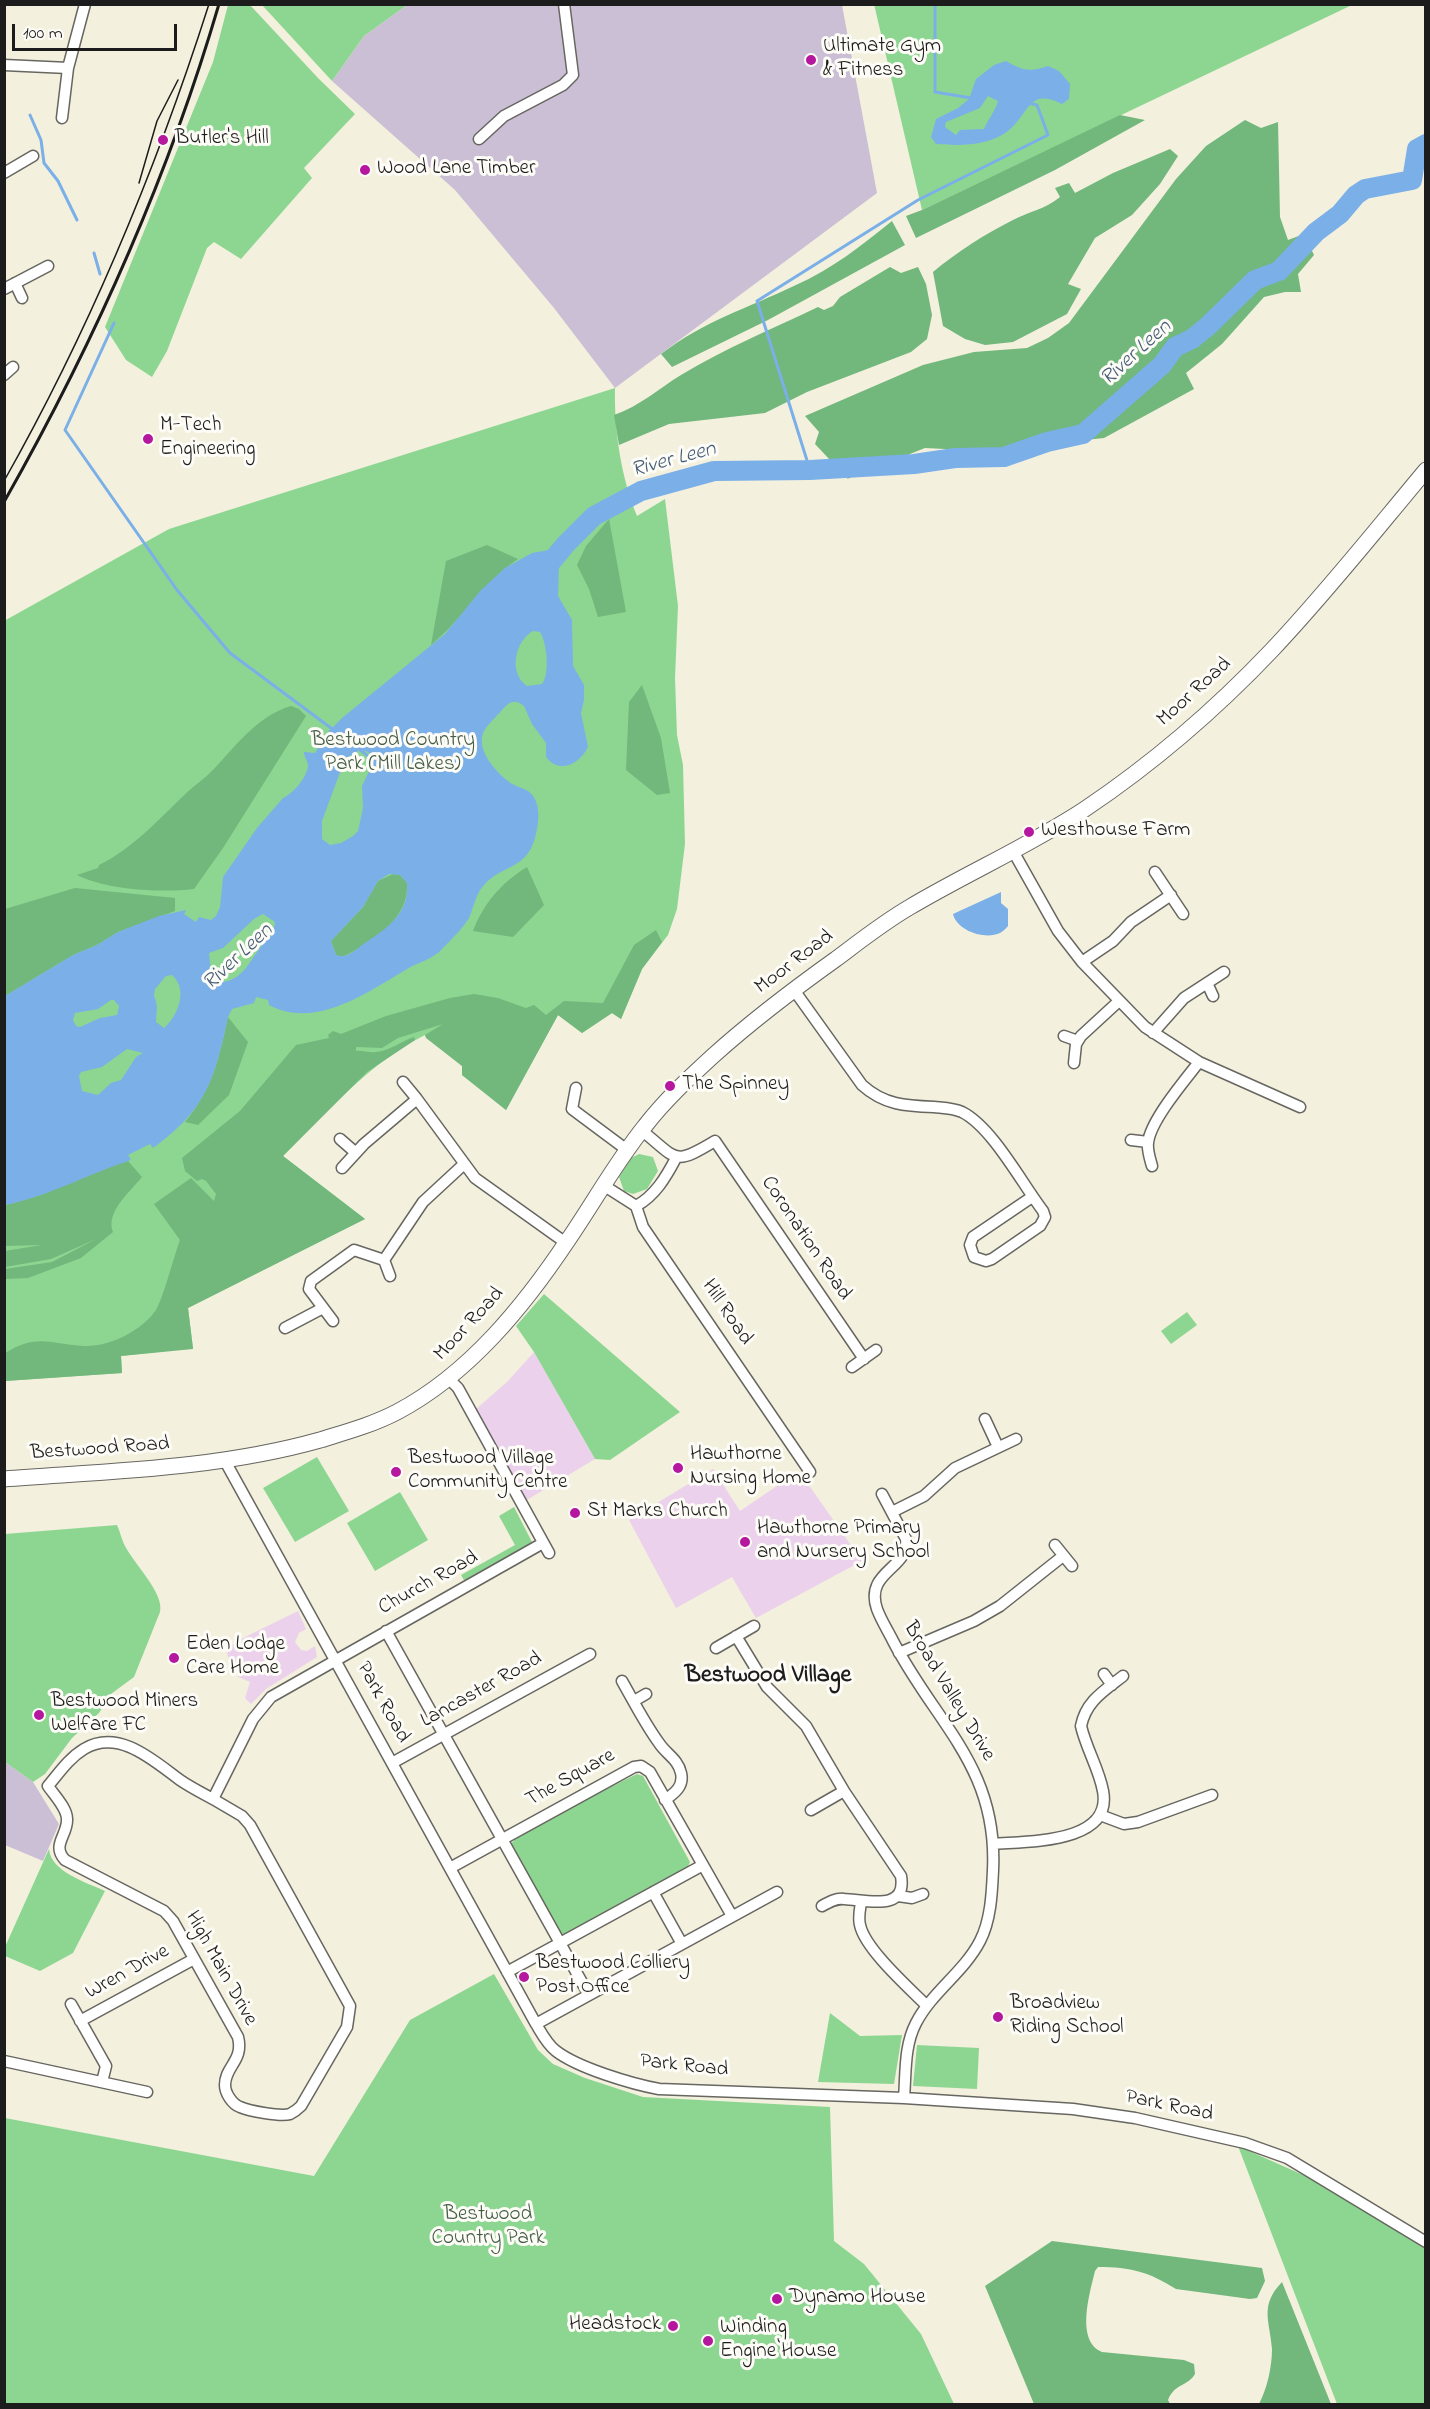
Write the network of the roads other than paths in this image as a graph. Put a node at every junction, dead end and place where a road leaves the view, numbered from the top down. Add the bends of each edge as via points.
1 (85, 4) edge
2 (564, 4) edge
3 (4, 65) edge
4 (68, 68) junction
5 (62, 118) dead end
6 (479, 139) dead end
7 (33, 156) dead end
8 (4, 173) edge
9 (48, 266) dead end
10 (10, 286) edge
11 (22, 298) dead end
12 (13, 367) dead end
13 (4, 375) edge
14 (1425, 470) edge
15 (1012, 851) junction
16 (1155, 872) dead end
17 (1171, 895) junction
18 (1183, 914) dead end
19 (1082, 962) junction
20 (1224, 972) dead end
21 (1207, 983) junction
22 (794, 990) junction
23 (1213, 996) dead end
24 (1119, 1001) junction
25 (1153, 1033) junction
26 (1065, 1036) dead end
27 (1078, 1041) junction
28 (1199, 1062) junction
29 (1074, 1063) dead end
30 (403, 1082) dead end
31 (576, 1088) dead end
32 (417, 1099) junction
33 (1300, 1107) dead end
34 (641, 1130) junction
35 (340, 1139) dead end
36 (1131, 1140) dead end
37 (1148, 1142) junction
38 (627, 1150) junction
39 (356, 1153) junction
40 (676, 1158) junction
41 (463, 1165) junction
42 (1152, 1166) dead end
43 (342, 1168) dead end
44 (603, 1185) junction
45 (1032, 1197) junction
46 (636, 1206) junction
47 (566, 1243) junction
48 (384, 1260) junction
49 (390, 1276) dead end
50 (323, 1308) junction
51 (333, 1321) dead end
52 (285, 1328) dead end
53 (876, 1350) dead end
54 (864, 1359) junction
55 (852, 1367) dead end
56 (449, 1379) junction
57 (985, 1419) dead end
58 (1016, 1439) dead end
59 (998, 1448) junction
60 (225, 1461) junction
61 (198, 1464) joint
62 (810, 1472) dead end
63 (4, 1479) edge
64 (882, 1494) dead end
65 (892, 1512) junction
66 (543, 1543) junction
67 (1055, 1545) dead end
68 (549, 1553) dead end
69 (1063, 1556) junction
70 (1072, 1566) dead end
71 (754, 1626) dead end
72 (386, 1631) junction
73 (736, 1636) junction
74 (716, 1648) dead end
75 (899, 1653) junction
76 (590, 1654) dead end
77 (335, 1659) junction
78 (1104, 1674) dead end
79 (1123, 1676) dead end
80 (622, 1681) dead end
81 (1112, 1684) junction
82 (646, 1694) dead end
83 (634, 1701) junction
84 (444, 1735) junction
85 (392, 1763) junction
86 (844, 1791) junction
87 (1212, 1795) dead end
88 (213, 1798) junction
89 (665, 1800) junction
90 (811, 1810) dead end
91 (1100, 1815) junction
92 (502, 1839) junction
93 (993, 1844) junction
94 (703, 1865) junction
95 (450, 1868) junction
96 (653, 1892) junction
97 (777, 1892) dead end
98 (923, 1894) dead end
99 (898, 1896) junction
100 (861, 1902) junction
101 (822, 1906) dead end
102 (732, 1916) junction
103 (560, 1943) junction
104 (682, 1944) junction
105 (194, 1959) junction
106 (507, 1972) junction
107 (896, 1977) junction
108 (887, 1987) dead end
109 (589, 1995) junction
110 (71, 2004) dead end
111 (926, 2006) junction
112 (80, 2021) junction
113 (536, 2024) junction
114 (4, 2061) edge
115 (102, 2082) junction
116 (147, 2092) dead end
117 (904, 2098) junction
118 (1425, 2242) edge

1 - 4 street
2 - 6 street via 573,75 563,85 504,116
3 - 4 street
4 - 5 street
7 - 8 street
9 - 10 street
10 - 11 street
12 - 13 street
14 - 15 main road, Moor Road via 1300,619 1219,702 1084,809
15 - 19 street via 1058,931
15 - 22 main road, Moor Road via 910,906
16 - 17 street
17 - 18 street
17 - 19 street
19 - 24 street
20 - 21 street
21 - 23 street
21 - 25 street via 1173,1008
22 - 34 main road, Moor Road via 717,1052
22 - 45 street via 871,1094 891,1104 950,1108 971,1118 987,1131
24 - 25 street
24 - 27 street
25 - 28 street
26 - 27 street
27 - 29 street
28 - 33 street
28 - 37 street via 1169,1103
30 - 32 street
31 - 38 street via 572,1109
32 - 39 street
32 - 41 street
34 - 38 main road, Moor Road
34 - 40 street
35 - 39 street
36 - 37 street
37 - 42 street
38 - 44 main road, Moor Road
39 - 43 street
40 - 46 street via 657,1188
40 - 54 street, Coronation Road via 687,1158 712,1137
41 - 47 street via 475,1178
41 - 48 street via 423,1202
44 - 46 street
44 - 47 main road, Moor Road
45 - 45 street via 1045,1217 1040,1226 992,1259 975,1257 970,1245 973,1237
46 - 62 street, Hill Road via 643,1227
47 - 56 main road, Moor Road via 495,1333
48 - 49 street
48 - 50 street via 354,1250 311,1281 309,1289
50 - 51 street
50 - 52 street
53 - 54 street
54 - 55 street
56 - 60 main road, Moor Road via 370,1424
56 - 66 street via 458,1388
57 - 59 street
58 - 59 street
59 - 65 street via 955,1468 924,1496
60 - 61 main road, Moor Road
60 - 77 street, Park Road
61 - 63 main road, Bestwood Road
64 - 65 street, Broad Valley Drive
65 - 75 street, Broad Valley Drive via 907,1546 900,1559 882,1575 874,1597
66 - 68 street
66 - 72 street, Church Road
67 - 69 street
69 - 70 street
69 - 75 street via 1000,1606
71 - 73 street
72 - 77 street, Church Road
72 - 84 street
73 - 74 street
73 - 86 street via 767,1687 803,1722
75 - 93 street, Broad Valley Drive via 974,1770 986,1804
76 - 84 street, Lancaster Road
77 - 85 street, Park Road
77 - 88 street via 264,1703
78 - 81 street
79 - 81 street
80 - 83 street
81 - 91 street via 1088,1706 1081,1726 1104,1793
82 - 83 street
83 - 89 street via 657,1741 676,1760 681,1774 676,1792
84 - 85 street, Lancaster Road
84 - 92 street
85 - 95 street, Park Road
86 - 90 street
86 - 99 street via 901,1876 903,1887
87 - 91 street via 1138,1822 1124,1824
88 - 105 street, High Main Drive via 149,1756 114,1743 85,1748 48,1786 68,1820 59,1844 65,1860 169,1916
88 - 105 street, High Main Drive via 250,1825 350,2006 347,2027 296,2111 281,2116 238,2107 231,2100 225,2085 240,2048 238,2037
89 - 92 street, The Square via 650,1773 641,1766 634,1767
89 - 94 street, The Square
91 - 93 street via 1082,1832
92 - 95 street, The Square
92 - 103 street
93 - 111 street, Broad Valley Drive via 988,1915 981,1940
94 - 96 street
94 - 102 street, The Square
95 - 106 street, Park Road
96 - 103 street
96 - 104 street
97 - 102 street
98 - 99 street via 912,1898
99 - 100 street
100 - 101 street via 836,1899
100 - 107 street via 859,1924 864,1935
102 - 104 street
103 - 106 street
103 - 109 street
104 - 109 street
105 - 112 street, Wren Drive
106 - 113 street, Park Road
107 - 108 street
107 - 111 street
109 - 113 street
110 - 112 street
111 - 117 street, Broad Valley Drive via 910,2038
112 - 115 street via 106,2066
113 - 117 street, Park Road via 556,2051 642,2086
114 - 115 street
115 - 116 street
117 - 118 street, Park Road via 1073,2109 1135,2118 1245,2143 1287,2158

